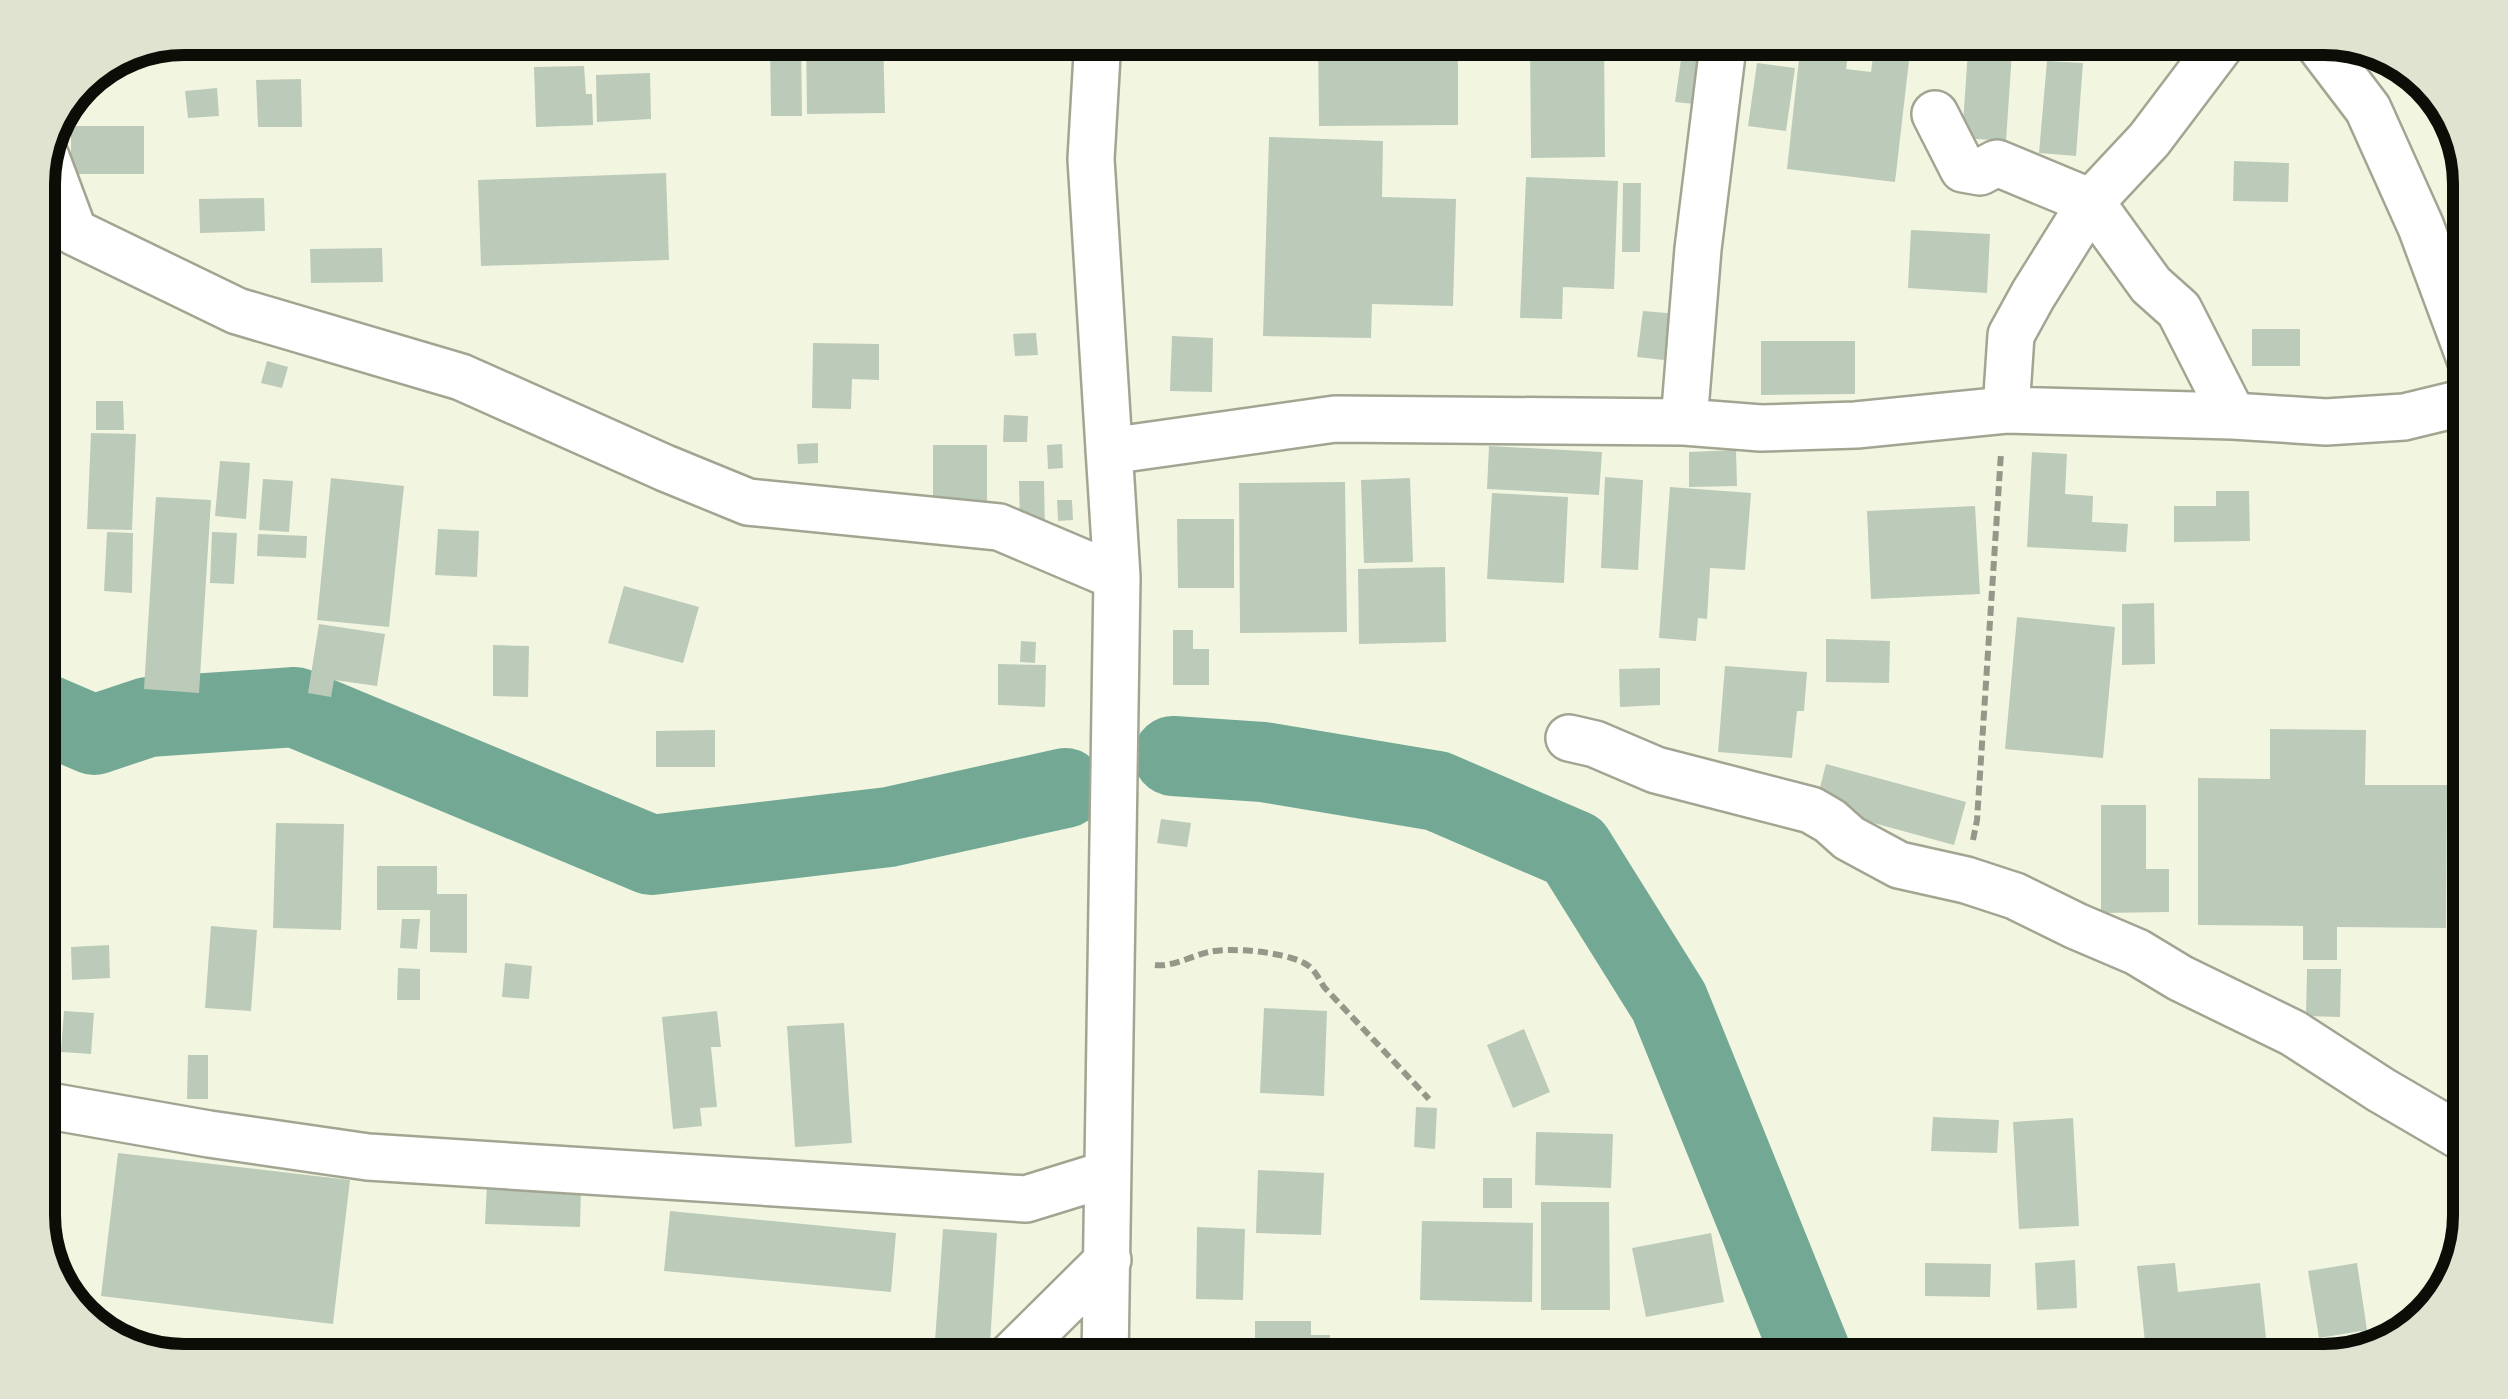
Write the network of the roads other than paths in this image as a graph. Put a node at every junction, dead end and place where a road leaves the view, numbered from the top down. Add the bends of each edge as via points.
1 (1097, 55) edge
2 (1722, 55) edge
3 (2213, 55) edge
4 (2327, 55) edge
5 (1935, 114) dead end
6 (55, 181) edge
7 (2091, 202) junction
8 (2453, 314) edge
9 (2453, 405) edge
10 (2006, 410) junction
11 (2232, 416) junction
12 (1684, 422) junction
13 (1109, 451) junction
14 (1117, 577) junction
15 (1569, 738) dead end
16 (55, 1107) edge
17 (2453, 1132) edge
18 (1107, 1174) junction
19 (1108, 1260) junction
20 (1024, 1344) edge
21 (1106, 1344) edge

1 - 13 street via 1092,159
2 - 12 street
3 - 7 street
4 - 8 street via 2368,109
5 - 7 street via 1963,168 1980,172 1997,163
6 - 14 street via 74,232 238,310 461,377 748,502 999,528
7 - 10 street via 2011,335
7 - 11 street via 2152,285 2179,310
9 - 11 street via 2404,417 2326,422
10 - 11 street
10 - 12 street via 1856,425
12 - 13 street via 1336,418
13 - 14 street
14 - 18 street
15 - 17 street via 1656,770 1812,810 1899,865 2015,896 2293,1033
16 - 18 street via 368,1157 1026,1199
18 - 19 street
19 - 20 street
19 - 21 street

